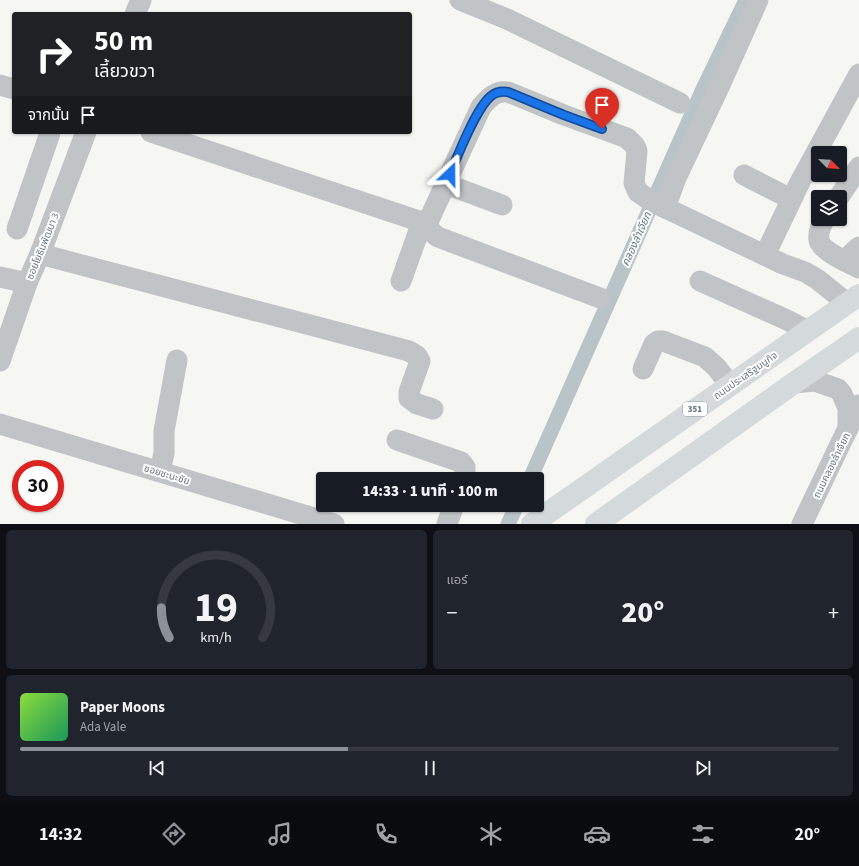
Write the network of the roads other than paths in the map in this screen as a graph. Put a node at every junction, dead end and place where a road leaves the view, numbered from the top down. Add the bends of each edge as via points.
1 (141, 0) edge
2 (460, 0) edge
3 (758, 0) edge
4 (136, 12) edge
5 (859, 74) edge
6 (0, 85) edge
7 (12, 88) edge
8 (680, 103) dead end
9 (50, 134) edge
10 (85, 134) edge
11 (157, 134) edge
12 (859, 167) edge
13 (744, 175) dead end
14 (446, 184) junction
15 (30, 189) junction
16 (844, 190) edge
17 (61, 198) junction
18 (791, 199) junction
19 (502, 205) dead end
20 (659, 205) junction
21 (424, 223) junction
22 (821, 226) edge
23 (17, 229) dead end
24 (40, 254) junction
25 (765, 255) junction
26 (854, 258) edge
27 (0, 277) edge
28 (401, 281) dead end
29 (700, 281) dead end
30 (27, 283) junction
31 (600, 298) dead end
32 (853, 299) edge
33 (808, 331) junction
34 (859, 338) edge
35 (2, 351) edge
36 (177, 360) dead end
37 (643, 369) dead end
38 (794, 383) junction
39 (730, 385) junction
40 (859, 405) edge
41 (433, 410) dead end
42 (0, 424) edge
43 (853, 432) edge
44 (397, 440) dead end
45 (160, 472) junction
46 (466, 472) edge
47 (451, 512) edge
48 (334, 524) edge
49 (447, 524) edge
50 (532, 524) edge
51 (596, 524) edge
52 (802, 524) edge

1 - 4 street
2 - 8 street via 507,19
3 - 20 street via 676,178
5 - 18 street
6 - 7 street
9 - 15 street
10 - 17 street, ซอยโยธินพัฒนา 3
11 - 21 street
12 - 16 street
13 - 18 street
14 - 19 street
14 - 20 street via 484,103 491,96 503,91 627,138 637,151 634,183 638,192
14 - 21 street
15 - 17 street
15 - 23 street
17 - 24 street, ซอยโยธินพัฒนา 3
18 - 25 street
20 - 25 street
21 - 28 street
21 - 31 street via 432,234 438,237
22 - 26 street via 819,239 822,246
24 - 30 street, ซอยโยธินพัฒนา 3
24 - 41 street via 409,350 418,356 420,362 409,392 410,398 417,404
25 - 32 street via 806,272
27 - 30 street
29 - 33 street
30 - 35 street, ซอยโยธินพัฒนา 3
32 - 33 main road, ถนนประเสริฐมนูกิจ / 351
33 - 39 main road, ถนนประเสริฐมนูกิจ / 351
34 - 38 main road
36 - 45 street via 164,431 164,453
37 - 39 street via 654,344 663,341 705,357
38 - 43 street via 816,381 838,389 848,408
38 - 51 main road
39 - 50 main road, ถนนประเสริฐมนูกิจ / 351
40 - 43 street, ถนนคลองลำเจียก
42 - 45 street, ซอยชะนะชัย
43 - 52 street, ถนนคลองลำเจียก
44 - 46 street via 461,462
45 - 48 street, ซอยชะนะชัย
47 - 49 street

